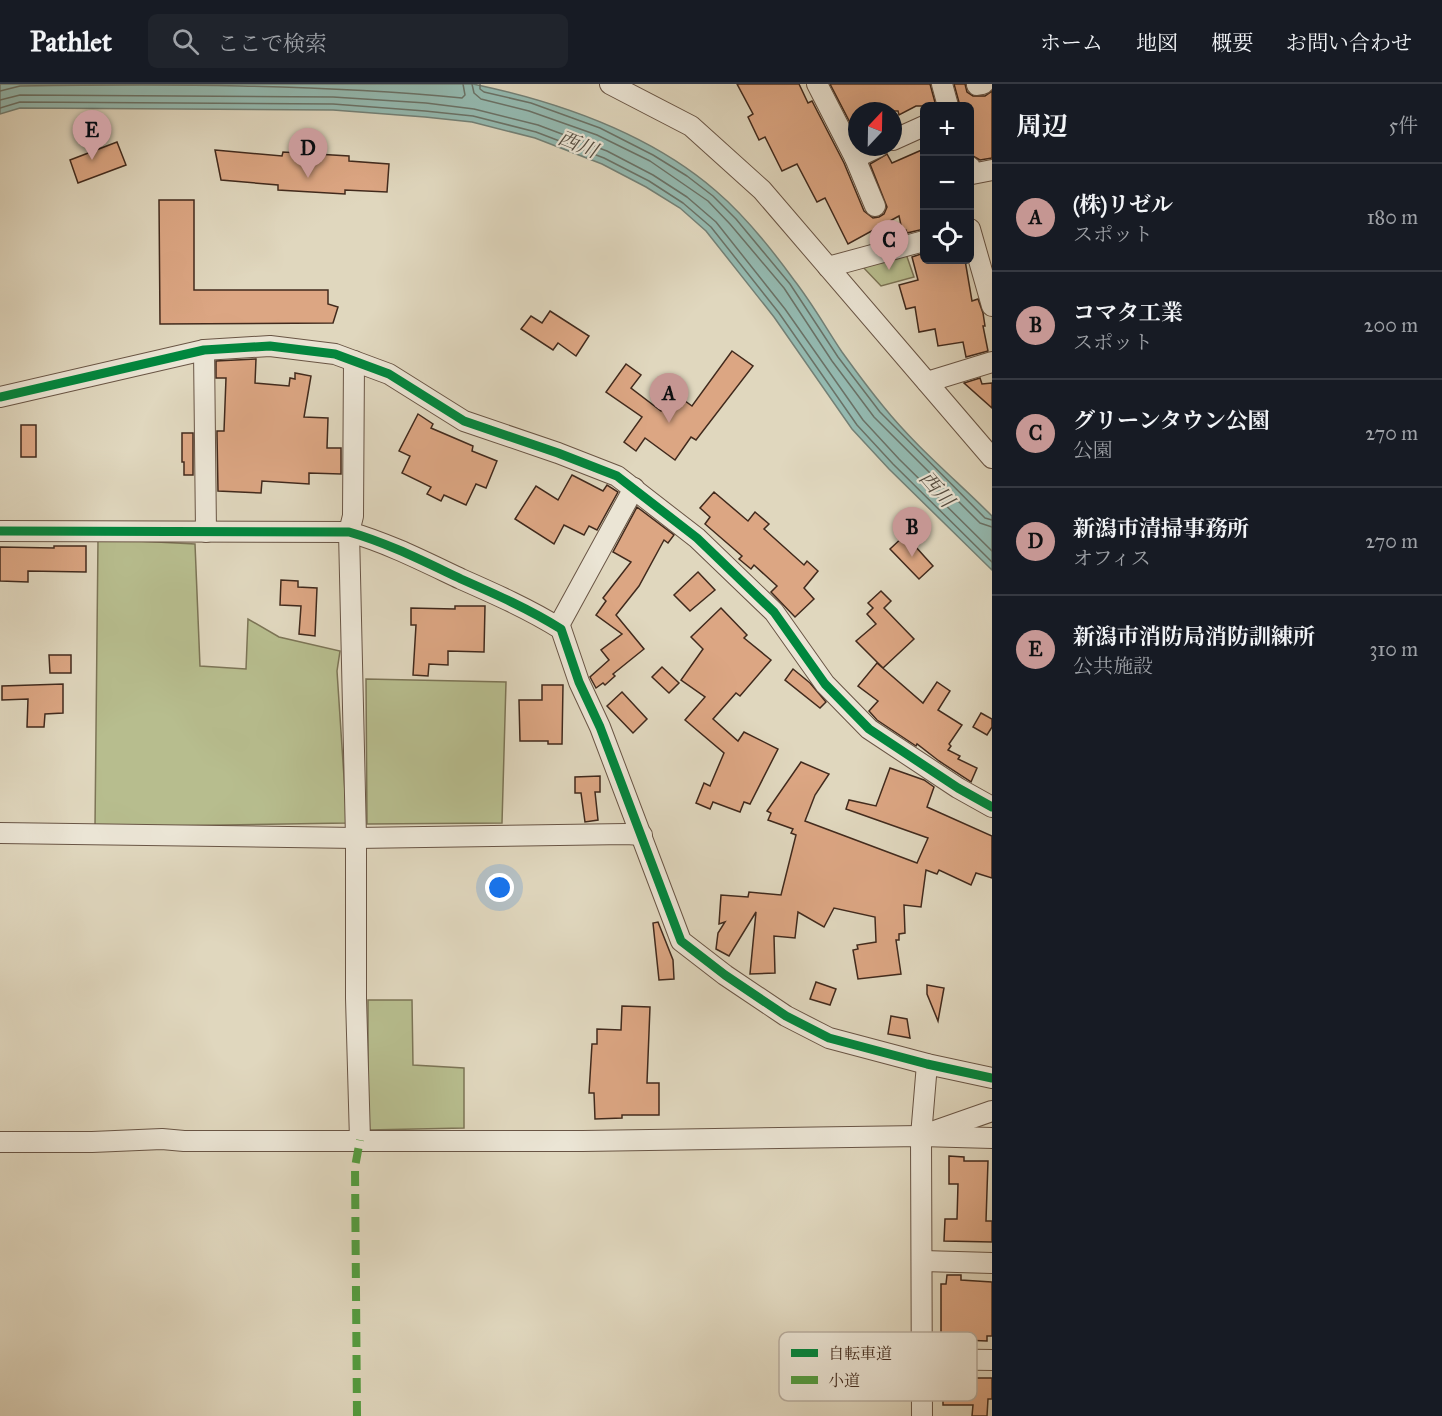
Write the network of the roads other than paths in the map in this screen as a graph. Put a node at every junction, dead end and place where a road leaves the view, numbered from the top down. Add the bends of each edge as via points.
1 (610, 84) edge
2 (817, 84) edge
3 (942, 84) edge
4 (947, 102) edge
5 (920, 128) edge
6 (902, 136) edge
7 (859, 156) edge
8 (855, 158) junction
9 (992, 170) edge
10 (974, 174) edge
11 (875, 206) dead end
12 (920, 242) edge
13 (974, 246) edge
14 (828, 267) junction
15 (992, 306) edge
16 (204, 350) junction
17 (354, 361) junction
18 (992, 362) edge
19 (927, 382) junction
20 (0, 397) edge
21 (992, 458) edge
22 (634, 488) junction
23 (0, 531) edge
24 (206, 532) junction
25 (349, 532) junction
26 (558, 627) junction
27 (992, 807) edge
28 (0, 833) edge
29 (642, 835) junction
30 (356, 838) junction
31 (927, 1064) junction
32 (992, 1078) edge
33 (992, 1111) edge
34 (921, 1136) junction
35 (992, 1138) edge
36 (360, 1140) junction
37 (0, 1142) edge
38 (923, 1261) junction
39 (992, 1263) edge
40 (922, 1332) edge
41 (977, 1360) edge
42 (992, 1360) edge

1 - 14 street via 691,126 762,190
2 - 8 street
3 - 4 street
5 - 6 street
7 - 8 street
8 - 11 street
9 - 10 street
12 - 14 street
13 - 15 street
14 - 19 street
16 - 17 street via 270,346 335,354
16 - 20 street
16 - 24 street
17 - 22 street via 389,374 464,421 617,476
17 - 25 street via 353,516
18 - 19 street
19 - 21 street
22 - 26 street
22 - 27 street via 698,538 774,612 825,684 869,729
23 - 24 street
24 - 25 street
25 - 26 street via 420,560
25 - 30 street
26 - 29 street
28 - 30 street
29 - 30 street
29 - 31 street via 681,941 786,1016 820,1034
30 - 36 street
31 - 32 street
31 - 34 street
33 - 34 street
34 - 35 street
34 - 36 street
34 - 38 street
36 - 37 street
38 - 39 street
38 - 40 street
41 - 42 street

